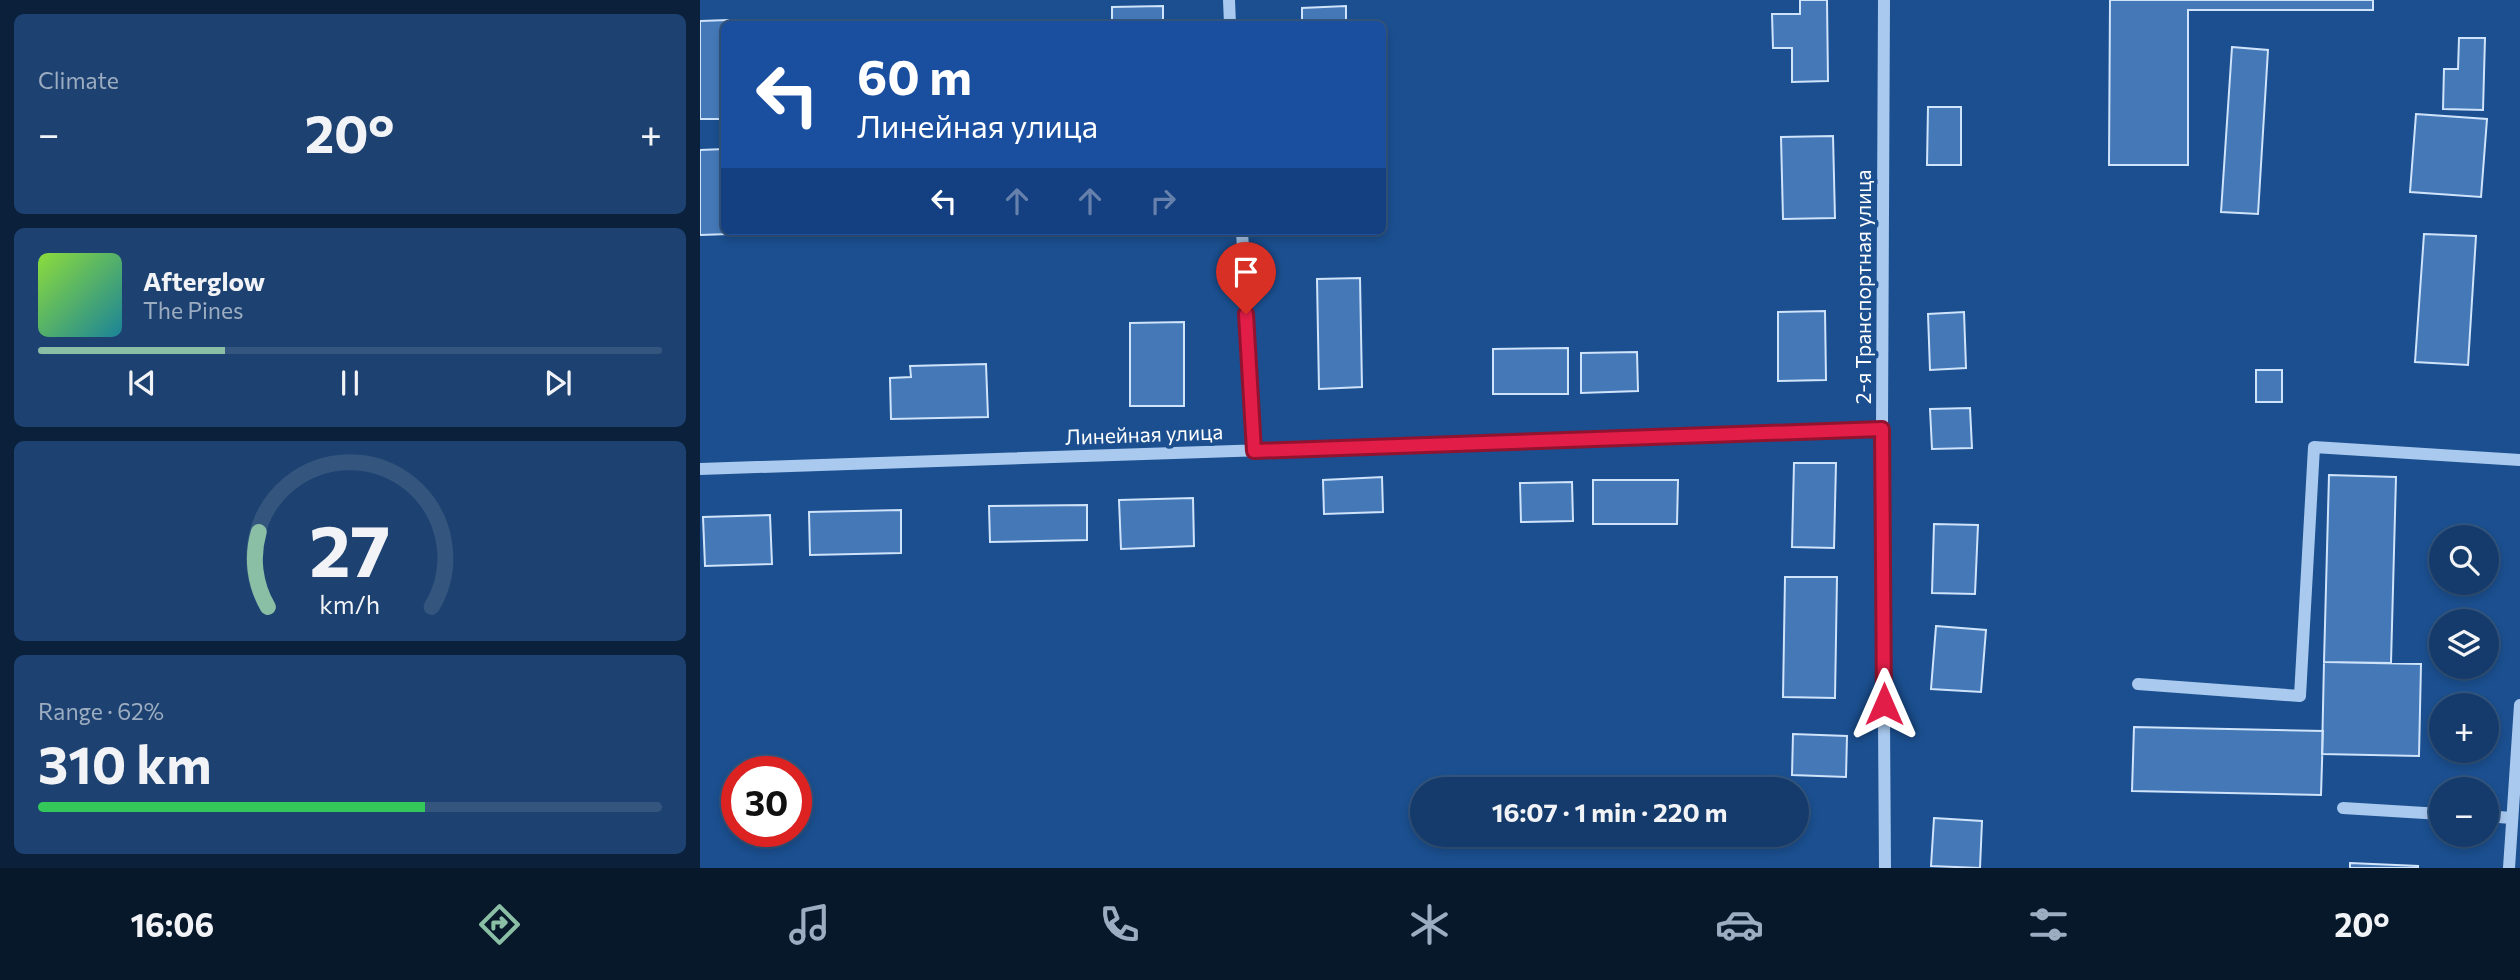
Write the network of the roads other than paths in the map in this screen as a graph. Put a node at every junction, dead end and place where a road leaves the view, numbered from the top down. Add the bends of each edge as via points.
1 (1229, 0) edge
2 (1884, 0) edge
3 (1230, 21) edge
4 (1242, 235) edge
5 (1882, 429) junction
6 (1254, 451) junction
7 (2520, 460) edge
8 (700, 469) edge
9 (2138, 684) dead end
10 (2520, 705) edge
11 (2343, 808) dead end
12 (2429, 813) edge
13 (2499, 817) edge
14 (2511, 818) junction
15 (1885, 868) edge
16 (2510, 868) edge

1 - 3 street
2 - 5 street, 2-я Транспортная улица
4 - 6 street
5 - 6 street, Линейная улица
5 - 15 street, 2-я Транспортная улица
6 - 8 street, Линейная улица
7 - 9 street via 2314,447 2300,696
10 - 14 street
11 - 12 street
13 - 14 street
14 - 16 street

